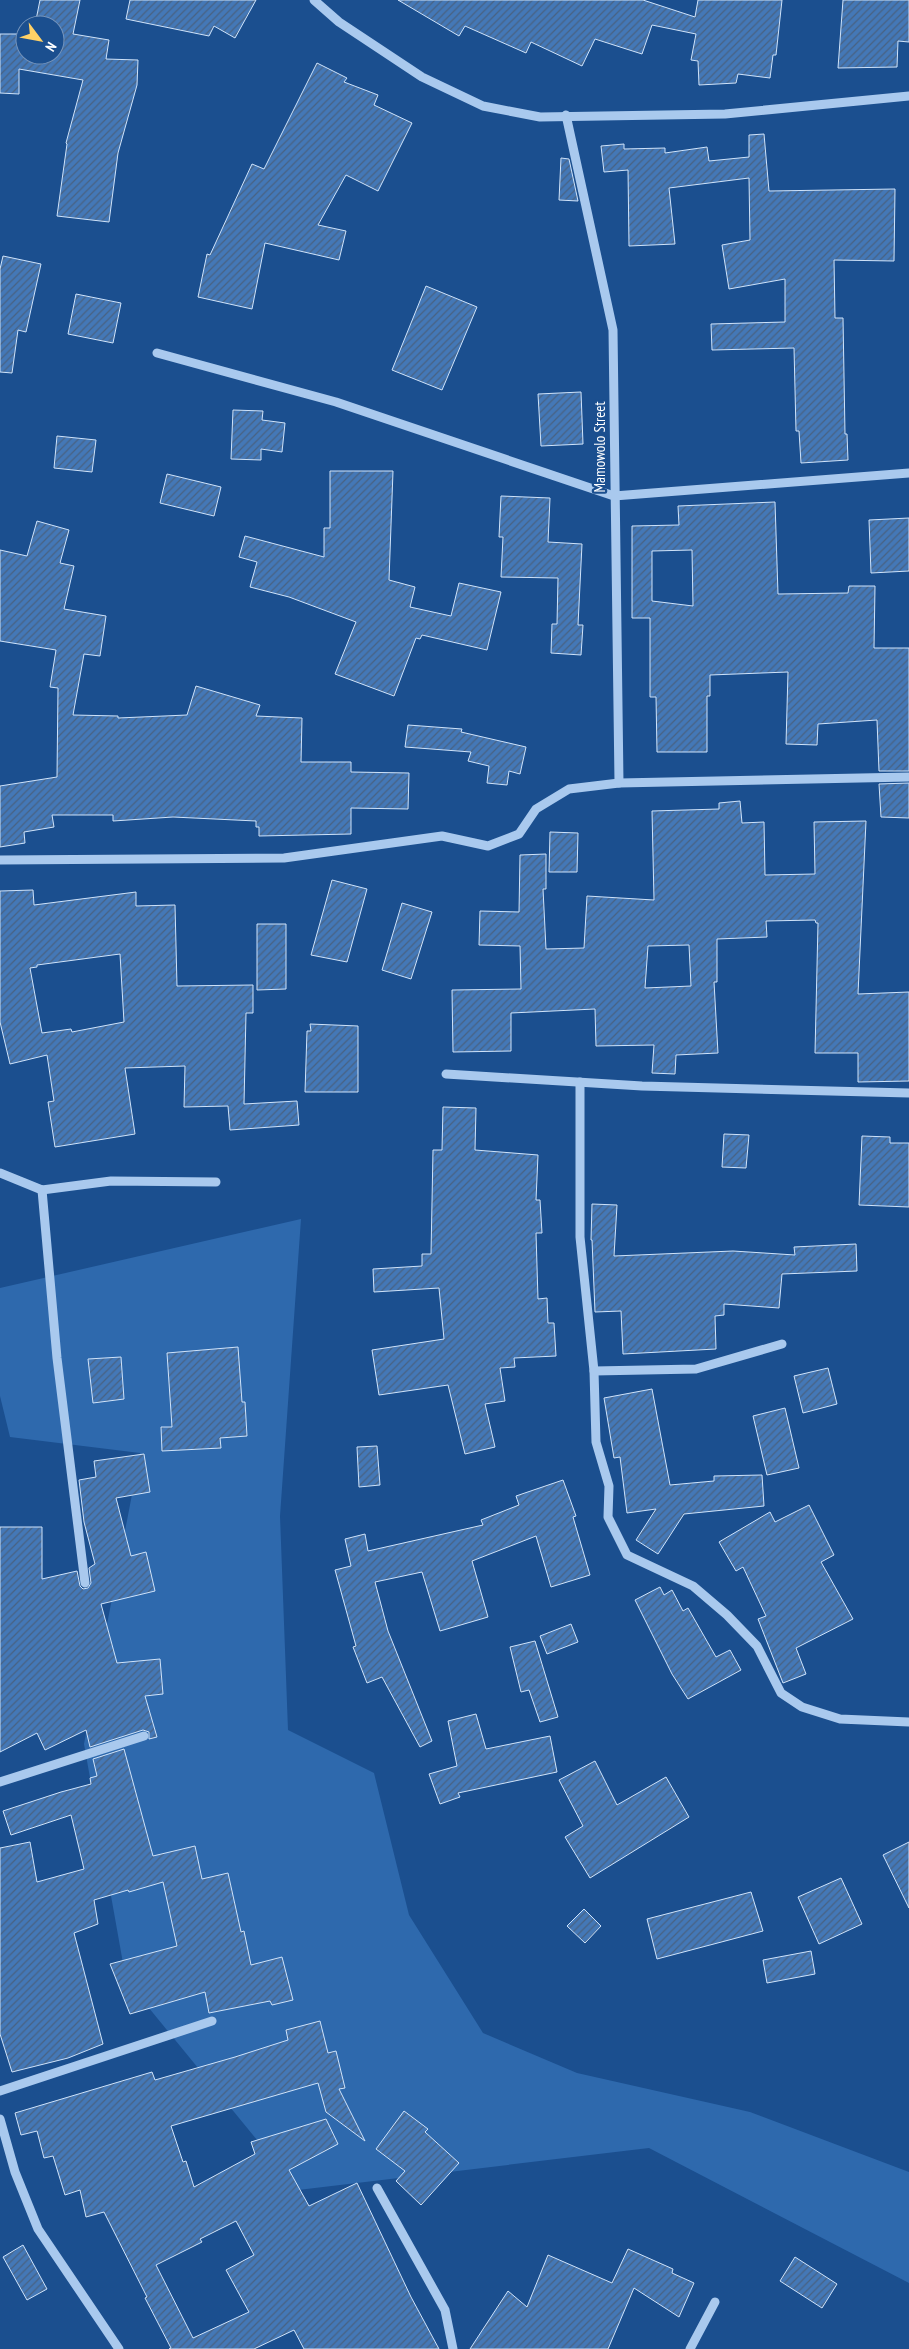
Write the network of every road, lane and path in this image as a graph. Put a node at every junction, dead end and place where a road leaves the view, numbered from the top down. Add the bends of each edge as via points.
1 (314, 0) edge
2 (909, 96) edge
3 (566, 115) junction
4 (158, 353) dead end
5 (909, 473) edge
6 (614, 496) junction
7 (909, 778) edge
8 (619, 783) junction
9 (0, 860) edge
10 (446, 1074) dead end
11 (580, 1082) junction
12 (909, 1094) edge
13 (0, 1173) edge
14 (216, 1182) dead end
15 (42, 1190) junction
16 (782, 1344) dead end
17 (594, 1371) junction
18 (85, 1582) dead end
19 (909, 1722) edge
20 (144, 1736) dead end
21 (0, 1782) edge
22 (212, 2021) dead end
23 (0, 2091) edge
24 (0, 2119) edge
25 (377, 2188) dead end
26 (715, 2302) dead end
27 (119, 2349) edge
28 (453, 2349) edge
29 (690, 2349) edge

1 - 3 street via 339,22 422,77 482,106 540,117
2 - 3 street via 725,114
3 - 6 street, Mamowolo Street via 613,330
4 - 6 street via 336,402
5 - 6 street
6 - 8 street, Mamowolo Street
7 - 8 street
8 - 9 street via 569,789 536,809 519,834 488,846 442,836 284,858
10 - 11 street
11 - 12 street
11 - 17 street via 580,1237
13 - 15 street
14 - 15 street via 111,1181
15 - 18 street via 57,1358
16 - 17 street via 696,1369
17 - 19 street via 596,1442 609,1486 608,1517 627,1555 693,1586 727,1615 757,1646 781,1693 802,1707 840,1719
20 - 21 street
22 - 23 street
24 - 27 street via 15,2172 38,2229
25 - 28 street via 445,2310
26 - 29 street

